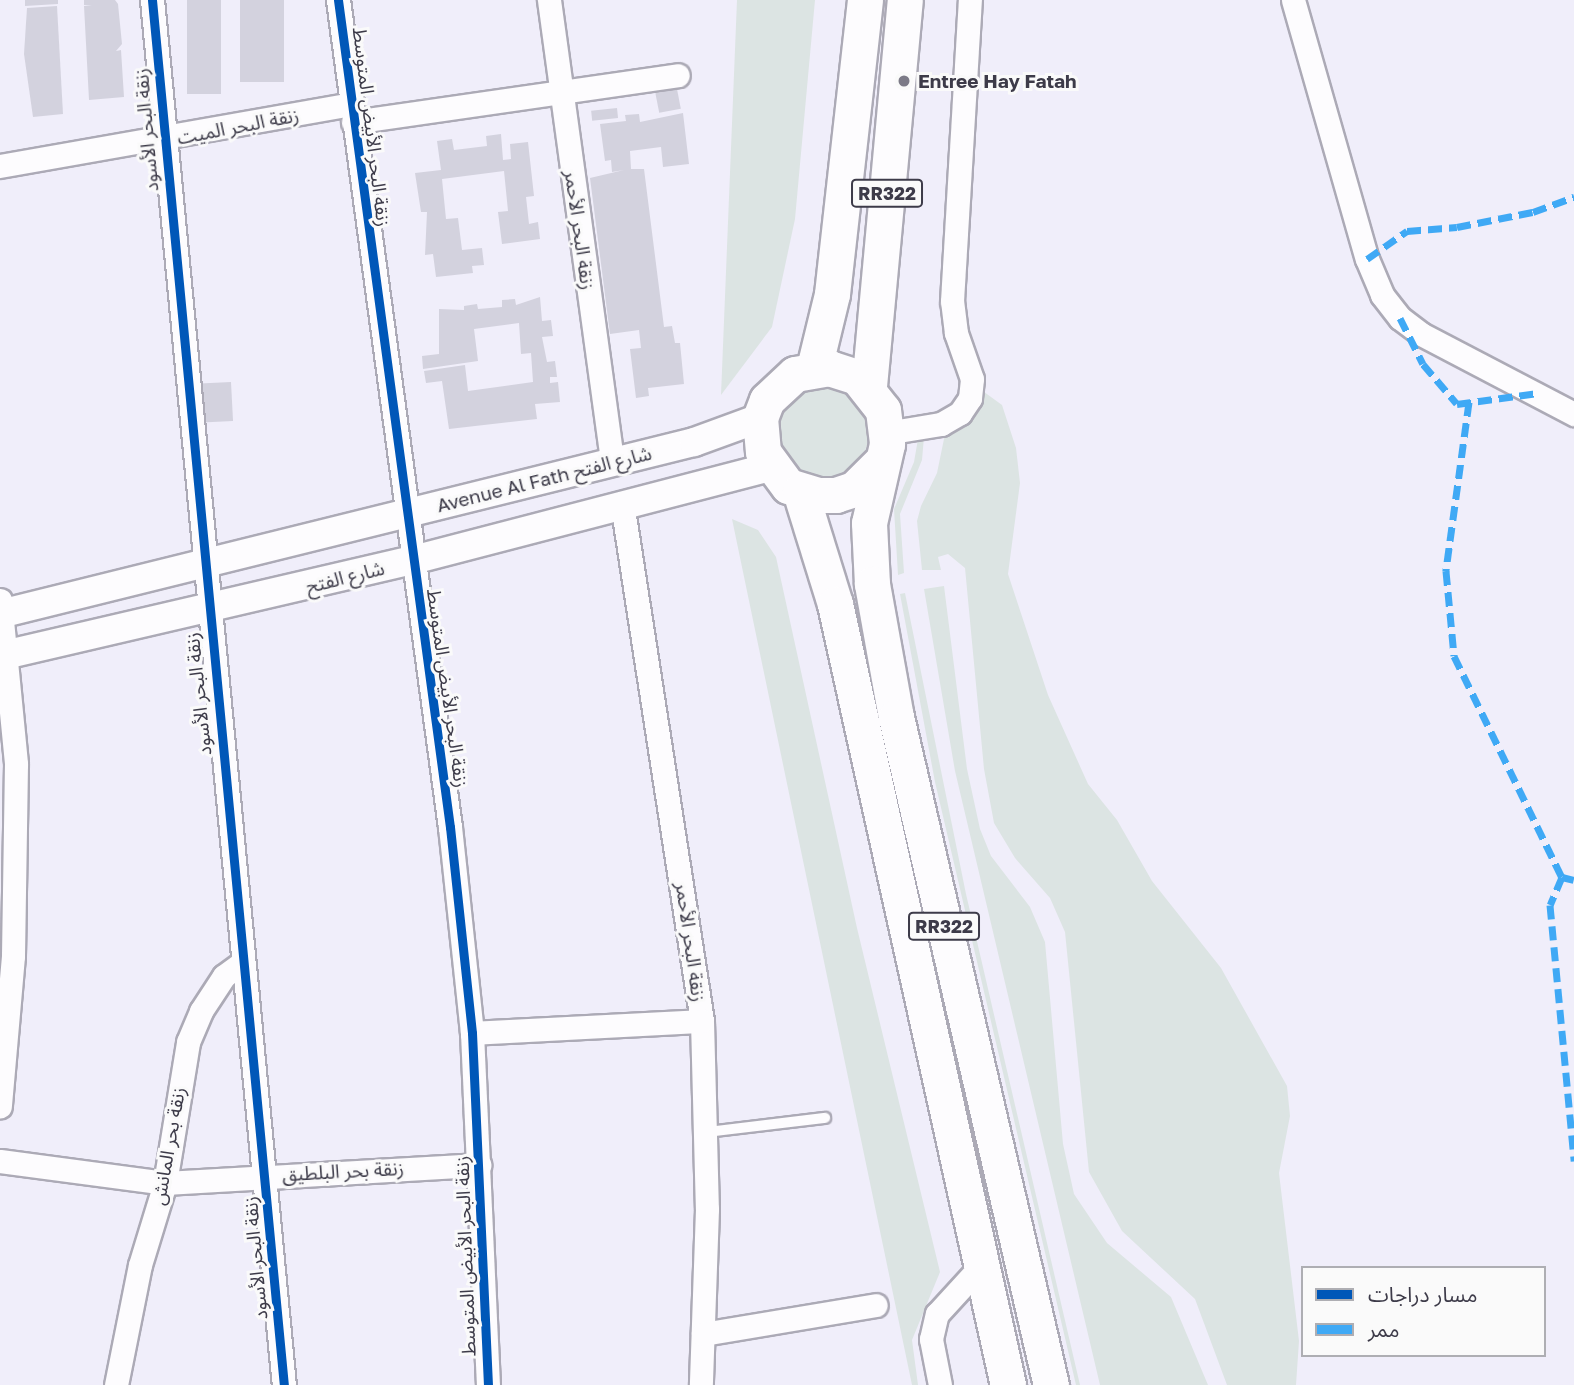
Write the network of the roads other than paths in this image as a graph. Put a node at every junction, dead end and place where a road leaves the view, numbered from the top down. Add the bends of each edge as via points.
1 (152, 0) edge
2 (338, 0) edge
3 (549, 0) edge
4 (865, 0) edge
5 (905, 0) edge
6 (970, 0) edge
7 (1293, 0) edge
8 (678, 75) dead end
9 (562, 95) junction
10 (353, 113) junction
11 (164, 140) junction
12 (0, 166) edge
13 (814, 368) junction
14 (869, 386) junction
15 (1574, 414) edge
16 (760, 418) junction
17 (883, 448) junction
18 (612, 461) junction
19 (770, 467) junction
20 (800, 491) junction
21 (622, 503) junction
22 (405, 515) junction
23 (413, 560) junction
24 (205, 565) junction
25 (0, 600) edge
26 (207, 610) junction
27 (0, 614) edge
28 (2, 656) edge
29 (242, 963) junction
30 (702, 1021) junction
31 (472, 1033) junction
32 (0, 1106) edge
33 (825, 1118) dead end
34 (707, 1132) junction
35 (0, 1161) edge
36 (479, 1165) junction
37 (266, 1175) junction
38 (165, 1182) junction
39 (980, 1267) junction
40 (876, 1306) dead end
41 (703, 1334) junction
42 (116, 1385) edge
43 (284, 1385) edge
44 (488, 1385) edge
45 (701, 1385) edge
46 (940, 1385) edge
47 (1008, 1385) edge
48 (1051, 1385) edge

1 - 11 street, زنقة البحر الأسود
2 - 10 street, زنقة البحر الأبيض المتوسط
3 - 9 street, زنقة البحر الأحمر
4 - 13 main road, RR322 via 832,294
5 - 14 main road, RR322
6 - 17 street via 952,279 956,333 972,379 970,398 960,413 941,425
7 - 15 street via 1367,259 1382,295 1400,318 1421,334
8 - 9 street, زنقة البحر الميت
9 - 10 street, زنقة البحر الميت
9 - 18 street, زنقة البحر الأحمر
10 - 11 street, زنقة البحر الميت
10 - 22 street, زنقة البحر الأبيض المتوسط
11 - 12 street, زنقة البحر الميت
11 - 24 street, زنقة البحر الأسود
13 - 14 main road via 843,370
13 - 16 main road via 779,385
14 - 17 main road, RR322 via 883,410
16 - 18 street, Avenue Al Fath شارع الفتح via 694,442
16 - 19 main road via 759,435
17 - 20 main road via 854,489 836,495
17 - 48 main road, RR322 via 870,513 868,554 896,717
18 - 22 street, Avenue Al Fath شارع الفتح
19 - 20 main road
19 - 21 street, شارع الفتح
20 - 39 main road, RR322 via 835,604
21 - 23 street, شارع الفتح
21 - 30 street, زنقة البحر الأحمر
22 - 23 street, زنقة البحر الأبيض المتوسط
22 - 24 street, Avenue Al Fath شارع الفتح
23 - 26 street, شارع الفتح
23 - 31 street, زنقة البحر الأبيض المتوسط
24 - 26 street, زنقة البحر الأسود
24 - 27 street, Avenue Al Fath شارع الفتح
25 - 27 street
26 - 28 street, شارع الفتح
26 - 29 street, زنقة البحر الأسود
27 - 28 street
28 - 32 street via 16,764 16,830 13,956
29 - 37 street, زنقة البحر الأسود
29 - 38 street, زنقة بحر المانش via 225,976 201,1011 188,1042
30 - 31 street
30 - 34 street, زنقة البحر الأحمر
31 - 36 street, زنقة البحر الأبيض المتوسط
33 - 34 lane
34 - 41 street, زنقة البحر الأحمر
35 - 38 street, زنقة بحر البلطيق
36 - 37 street, زنقة بحر البلطيق
36 - 44 street, زنقة البحر الأبيض المتوسط
37 - 38 street, زنقة بحر البلطيق
37 - 43 street, زنقة البحر الأسود
38 - 42 street, زنقة بحر المانش via 140,1265
39 - 46 street via 937,1314 931,1339
39 - 47 main road, RR322
40 - 41 street
41 - 45 street, زنقة البحر الأحمر

